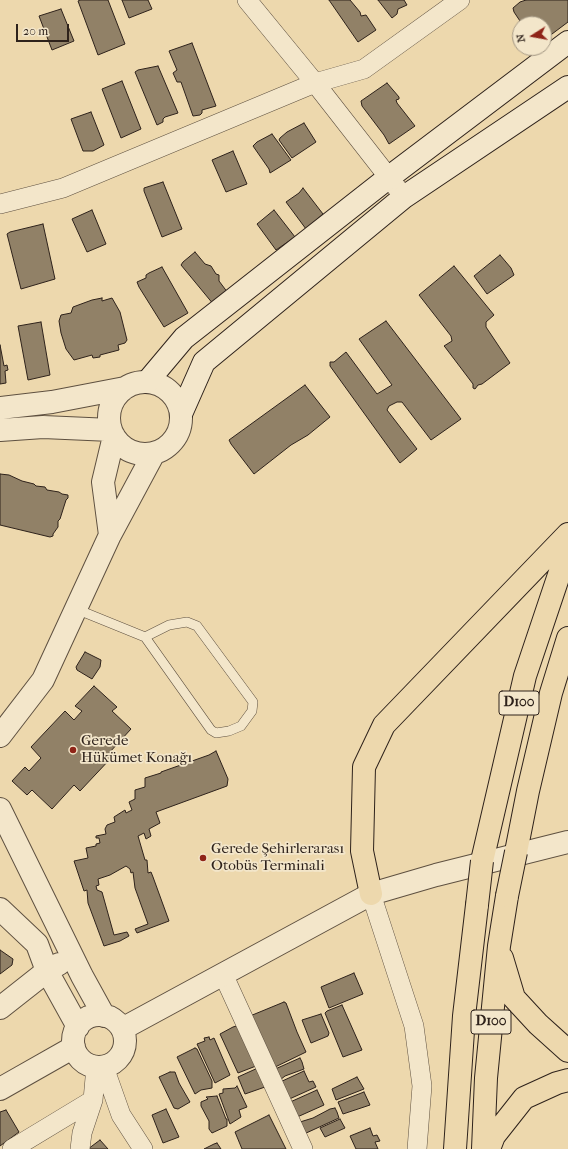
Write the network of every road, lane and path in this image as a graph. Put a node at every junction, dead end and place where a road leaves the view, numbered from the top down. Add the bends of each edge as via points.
1 (247, 0) edge
2 (460, 0) edge
3 (568, 42) edge
4 (315, 83) junction
5 (568, 86) edge
6 (388, 178) junction
7 (404, 198) junction
8 (0, 204) edge
9 (147, 382) junction
10 (125, 388) junction
11 (0, 408) edge
12 (181, 414) junction
13 (0, 430) edge
14 (113, 433) junction
15 (154, 453) junction
16 (568, 534) edge
17 (110, 535) junction
18 (568, 548) edge
19 (76, 609) junction
20 (145, 637) junction
21 (568, 638) edge
22 (0, 736) edge
23 (0, 809) edge
24 (568, 842) edge
25 (371, 894) junction
26 (0, 909) edge
27 (499, 946) junction
28 (73, 956) junction
29 (47, 971) junction
30 (223, 974) junction
31 (0, 1008) edge
32 (104, 1016) junction
33 (122, 1029) junction
34 (76, 1037) junction
35 (568, 1051) edge
36 (100, 1067) junction
37 (568, 1080) edge
38 (0, 1089) edge
39 (93, 1100) junction
40 (12, 1149) edge
41 (80, 1149) edge
42 (142, 1149) edge
43 (303, 1149) edge
44 (417, 1149) edge
45 (455, 1149) edge
46 (482, 1149) edge
47 (488, 1149) edge

1 - 4 street
2 - 4 street via 364,69
3 - 6 street
4 - 6 street
4 - 8 street via 63,188
5 - 7 street
6 - 7 street
6 - 9 street via 184,338
7 - 12 street via 204,362
9 - 10 street
9 - 12 street via 166,388 174,395
10 - 11 street via 52,402
10 - 14 street via 117,395 109,415
12 - 15 street via 181,425 172,442
13 - 14 street via 43,427
14 - 15 street via 121,445 131,452
14 - 17 street via 103,482
15 - 17 street
16 - 25 highway via 384,724 364,767 362,851
17 - 19 street
18 - 45 highway, D100, bridge via 525,676 482,861 464,1016
19 - 20 lane
19 - 22 street via 44,680
20 - 20 lane via 211,730 216,733 241,726 252,711 253,702 197,626 187,622 168,625
21 - 27 highway, D100, bridge via 551,693 528,791
23 - 28 street
24 - 25 street
25 - 30 street
25 - 44 street via 414,1026 422,1086
26 - 29 street via 37,944
27 - 35 highway via 514,998
27 - 46 highway, D100
28 - 29 street
28 - 32 street
29 - 31 street
29 - 34 street
30 - 33 street
30 - 43 street
32 - 33 street
32 - 34 street via 89,1018 83,1022
33 - 36 street via 125,1045 118,1059
34 - 36 street via 77,1054 88,1065
34 - 38 street
36 - 39 street
36 - 42 street via 121,1115
37 - 47 highway via 524,1098 494,1136
39 - 40 street
39 - 41 street

